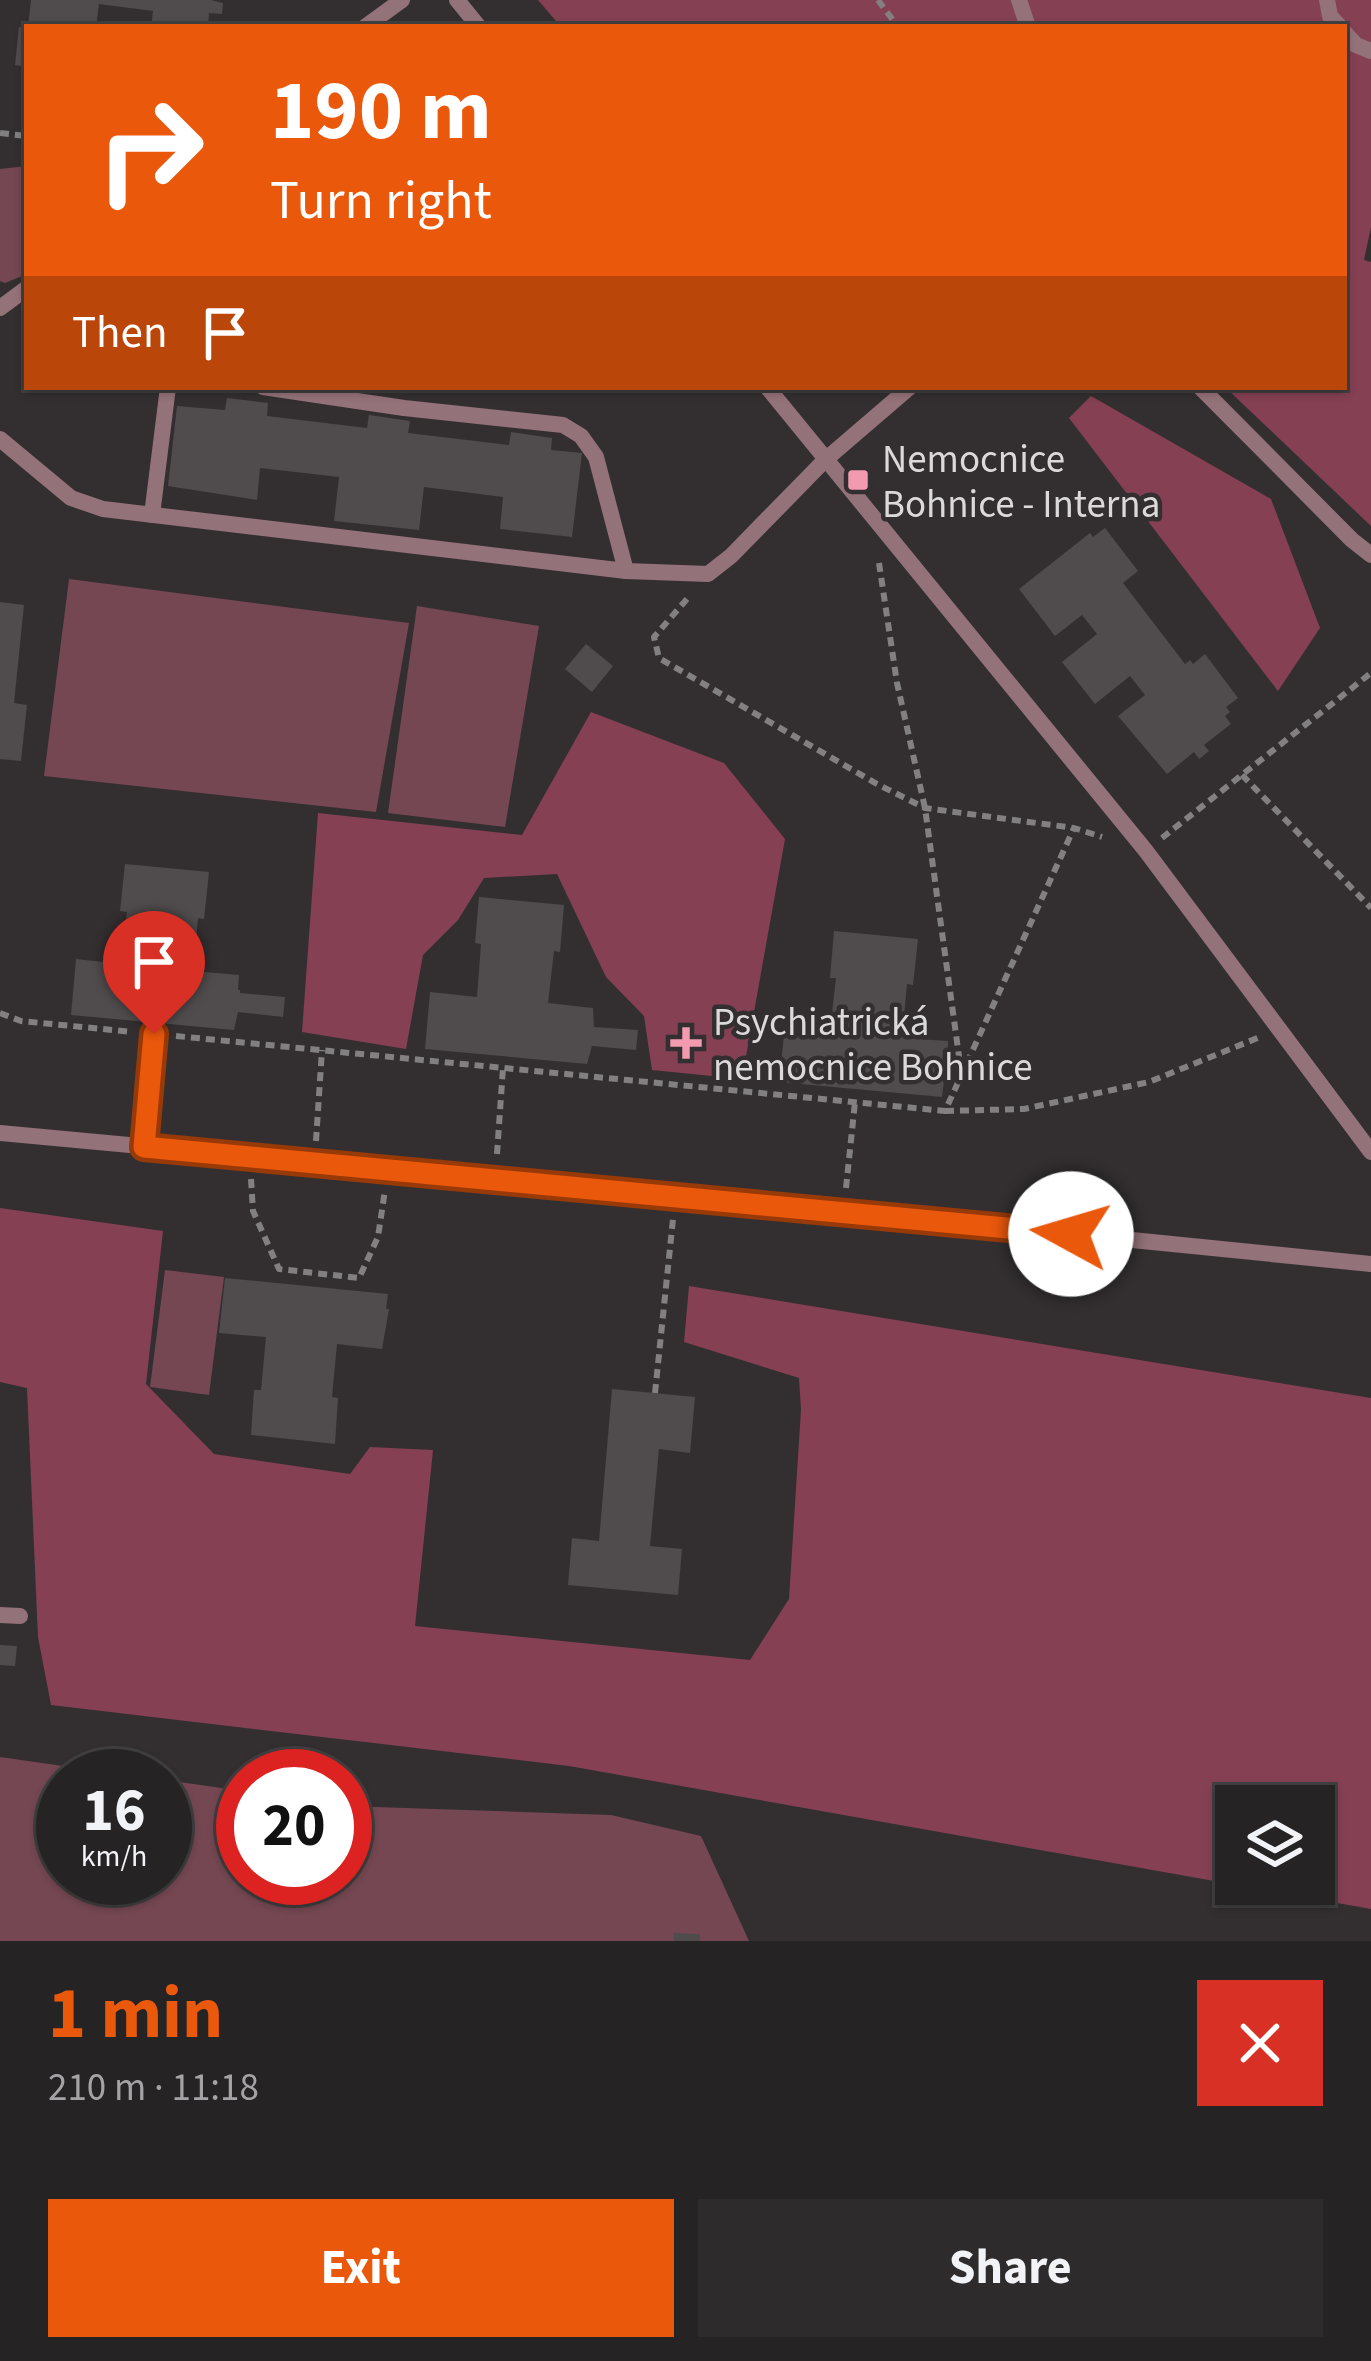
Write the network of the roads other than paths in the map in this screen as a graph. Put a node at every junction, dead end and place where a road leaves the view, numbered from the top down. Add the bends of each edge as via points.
1 (402, 0) edge
2 (457, 0) edge
3 (369, 24) edge
4 (477, 24) edge
5 (168, 390) edge
6 (284, 390) edge
7 (769, 390) edge
8 (907, 390) edge
9 (1203, 390) edge
10 (0, 439) edge
11 (825, 460) junction
12 (152, 515) junction
13 (1371, 555) edge
14 (626, 572) junction
15 (154, 1034) road end
16 (0, 1133) edge
17 (144, 1147) junction
18 (1371, 1152) edge
19 (1371, 1264) edge
20 (0, 1615) edge
21 (20, 1616) dead end

1 - 3 lane
2 - 4 lane
5 - 12 lane
6 - 14 lane via 563,425 596,457
7 - 11 lane
8 - 11 lane
9 - 13 lane
10 - 12 lane via 71,498
11 - 14 lane via 708,574
11 - 18 lane via 1146,851
12 - 14 lane
15 - 17 lane
16 - 17 lane
17 - 19 lane
20 - 21 lane

